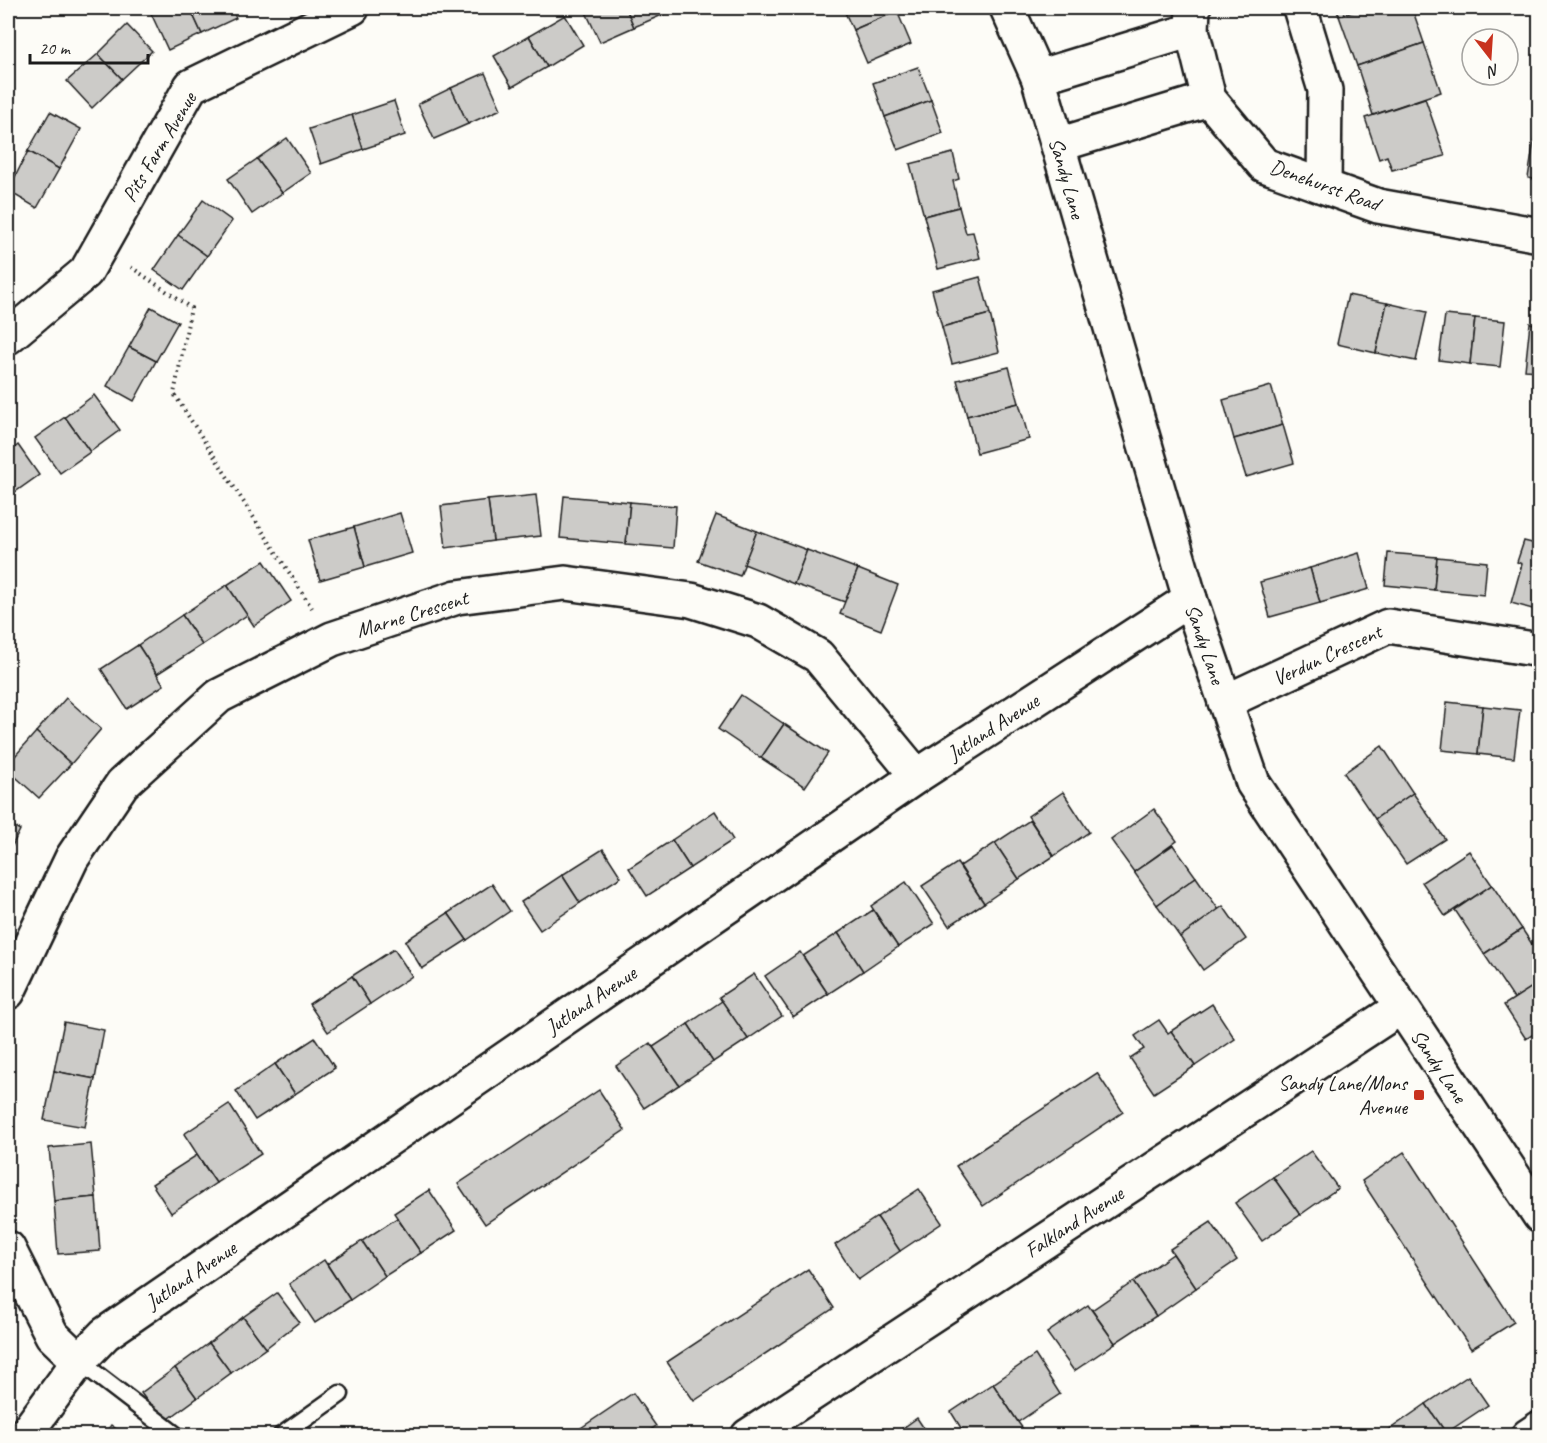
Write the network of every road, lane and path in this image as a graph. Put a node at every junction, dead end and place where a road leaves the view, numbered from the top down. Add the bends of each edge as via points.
1 (352, 8) edge
2 (1007, 8) edge
3 (1300, 8) edge
4 (1193, 19) edge
5 (1038, 77) junction
6 (1209, 99) junction
7 (1058, 145) junction
8 (1324, 186) junction
9 (1539, 235) edge
10 (100, 247) junction
11 (8, 337) edge
12 (1190, 599) junction
13 (332, 639) junction
14 (1539, 650) edge
15 (1225, 702) junction
16 (917, 776) junction
17 (8, 993) edge
18 (1400, 1008) junction
19 (1539, 1216) edge
20 (8, 1248) edge
21 (79, 1361) junction
22 (340, 1395) dead end
23 (1539, 1428) edge
24 (24, 1436) edge
25 (177, 1436) edge
26 (281, 1436) edge
27 (748, 1436) edge
28 (1528, 1436) edge

1 - 10 street, Pits Farm Avenue via 191,86
2 - 5 street, Sandy Lane
3 - 8 street via 1325,90
4 - 5 street
4 - 6 street, Denehurst Road
5 - 7 street, Sandy Lane
6 - 7 street
6 - 8 street, Denehurst Road via 1264,165
7 - 12 street, Sandy Lane
8 - 9 street, Denehurst Road via 1378,206
10 - 11 street, Pits Farm Avenue via 86,272
10 - 13 path via 191,308 174,393
12 - 15 street, Sandy Lane
12 - 16 street, Jutland Avenue
13 - 16 street, Marne Crescent via 457,597 565,583 691,600 758,621 818,656
13 - 17 street, Marne Crescent via 219,696 122,784 72,858
14 - 15 street, Verdun Crescent via 1388,626
15 - 18 street, Sandy Lane via 1253,783
16 - 21 street, Jutland Avenue via 105,1334
18 - 19 street, Sandy Lane
18 - 27 street, Falkland Avenue
20 - 21 street via 52,1335
21 - 24 street, Jutland Avenue
21 - 25 lane
22 - 26 lane
23 - 28 street

